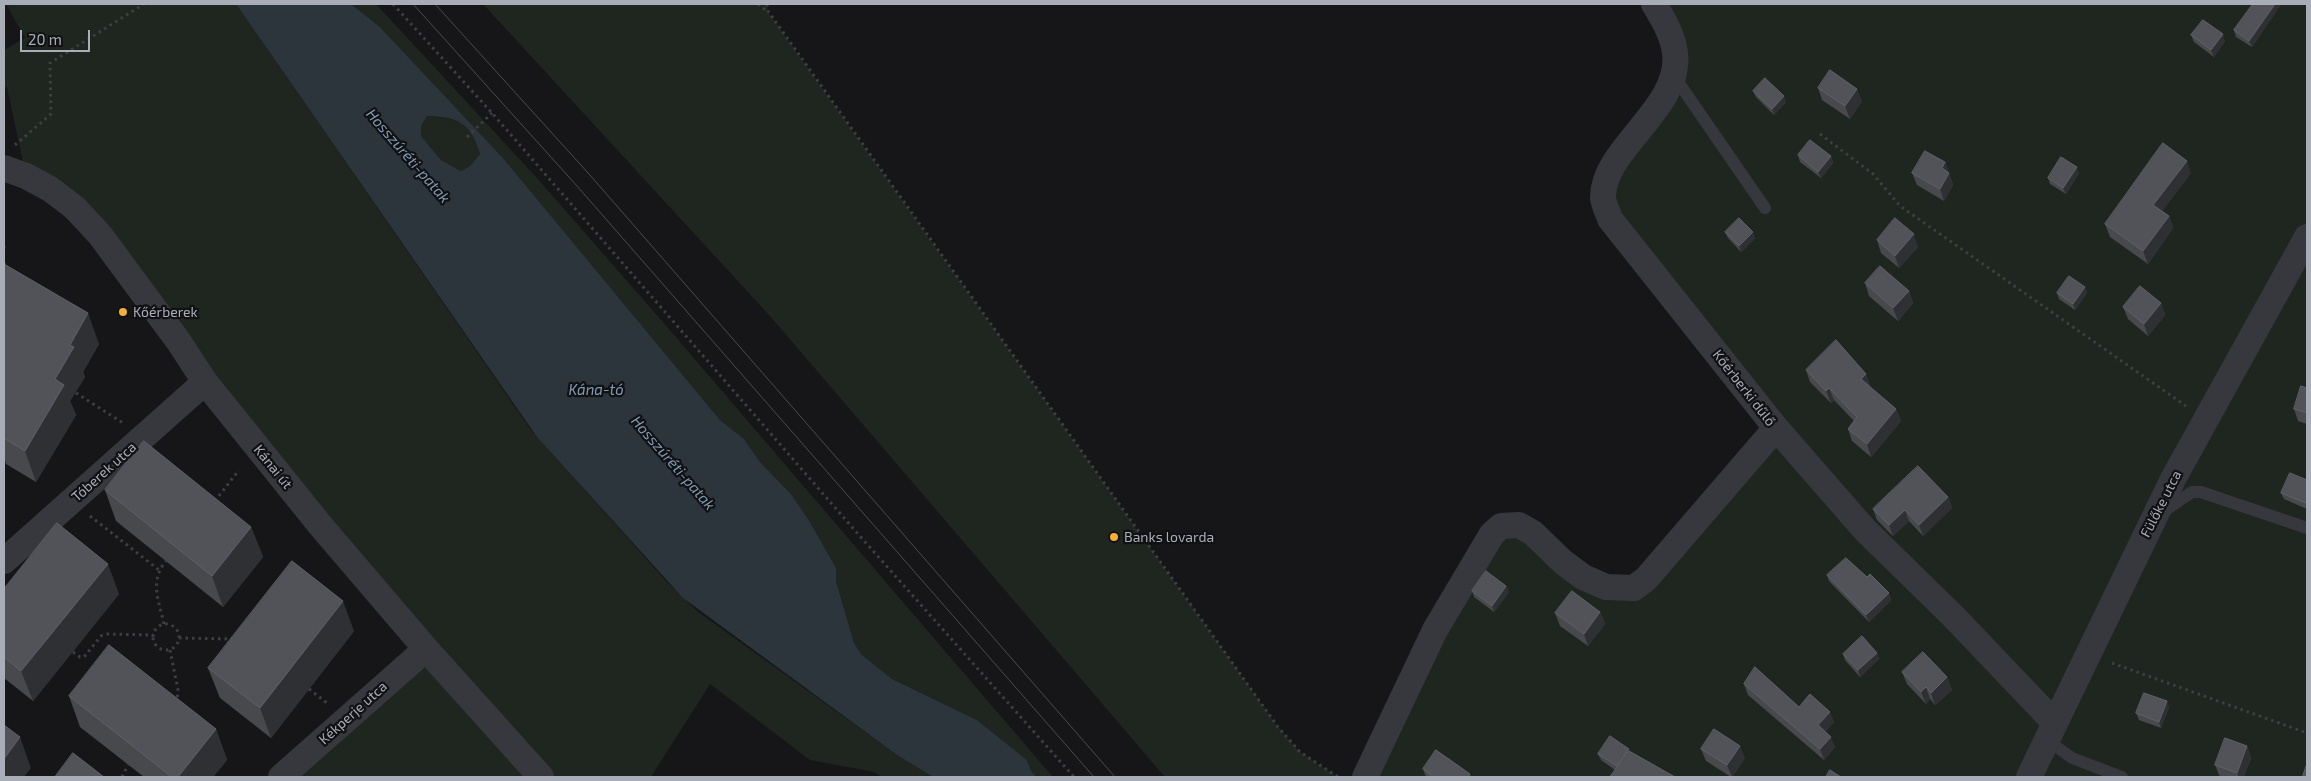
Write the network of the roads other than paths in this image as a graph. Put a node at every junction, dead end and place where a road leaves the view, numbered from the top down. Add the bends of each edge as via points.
1 (1654, 4) edge
2 (1674, 76) junction
3 (4, 168) edge
4 (1765, 208) dead end
5 (2307, 237) edge
6 (205, 382) junction
7 (1776, 428) junction
8 (2153, 518) junction
9 (2307, 528) edge
10 (4, 561) edge
11 (426, 648) junction
12 (2051, 732) junction
13 (281, 777) edge
14 (541, 777) edge
15 (1365, 777) edge
16 (2029, 777) edge
17 (2122, 777) edge

1 - 2 street, Kőérberki dűlő via 1668,27 1675,53
2 - 4 lane
2 - 7 street, Kőérberki dűlő via 1666,94 1618,158 1607,179 1603,198 1610,219
3 - 6 street, Kánai út via 50,189 75,208 100,235 148,299
5 - 8 street, Fülőke utca
6 - 10 street, Tóberek utca
6 - 11 street, Kánai út via 320,525
7 - 12 street, Kőérberki dűlő via 1865,530 1954,616
7 - 15 street via 1646,579 1634,588 1606,587 1583,577 1533,533 1519,525 1501,526 1492,534 1435,630
8 - 9 lane via 2192,492 2201,492
8 - 12 street, Fülőke utca
11 - 13 street, Kékperje utca
11 - 14 street, Kánai út
12 - 16 street, Fülőke utca
12 - 17 lane via 2072,758

